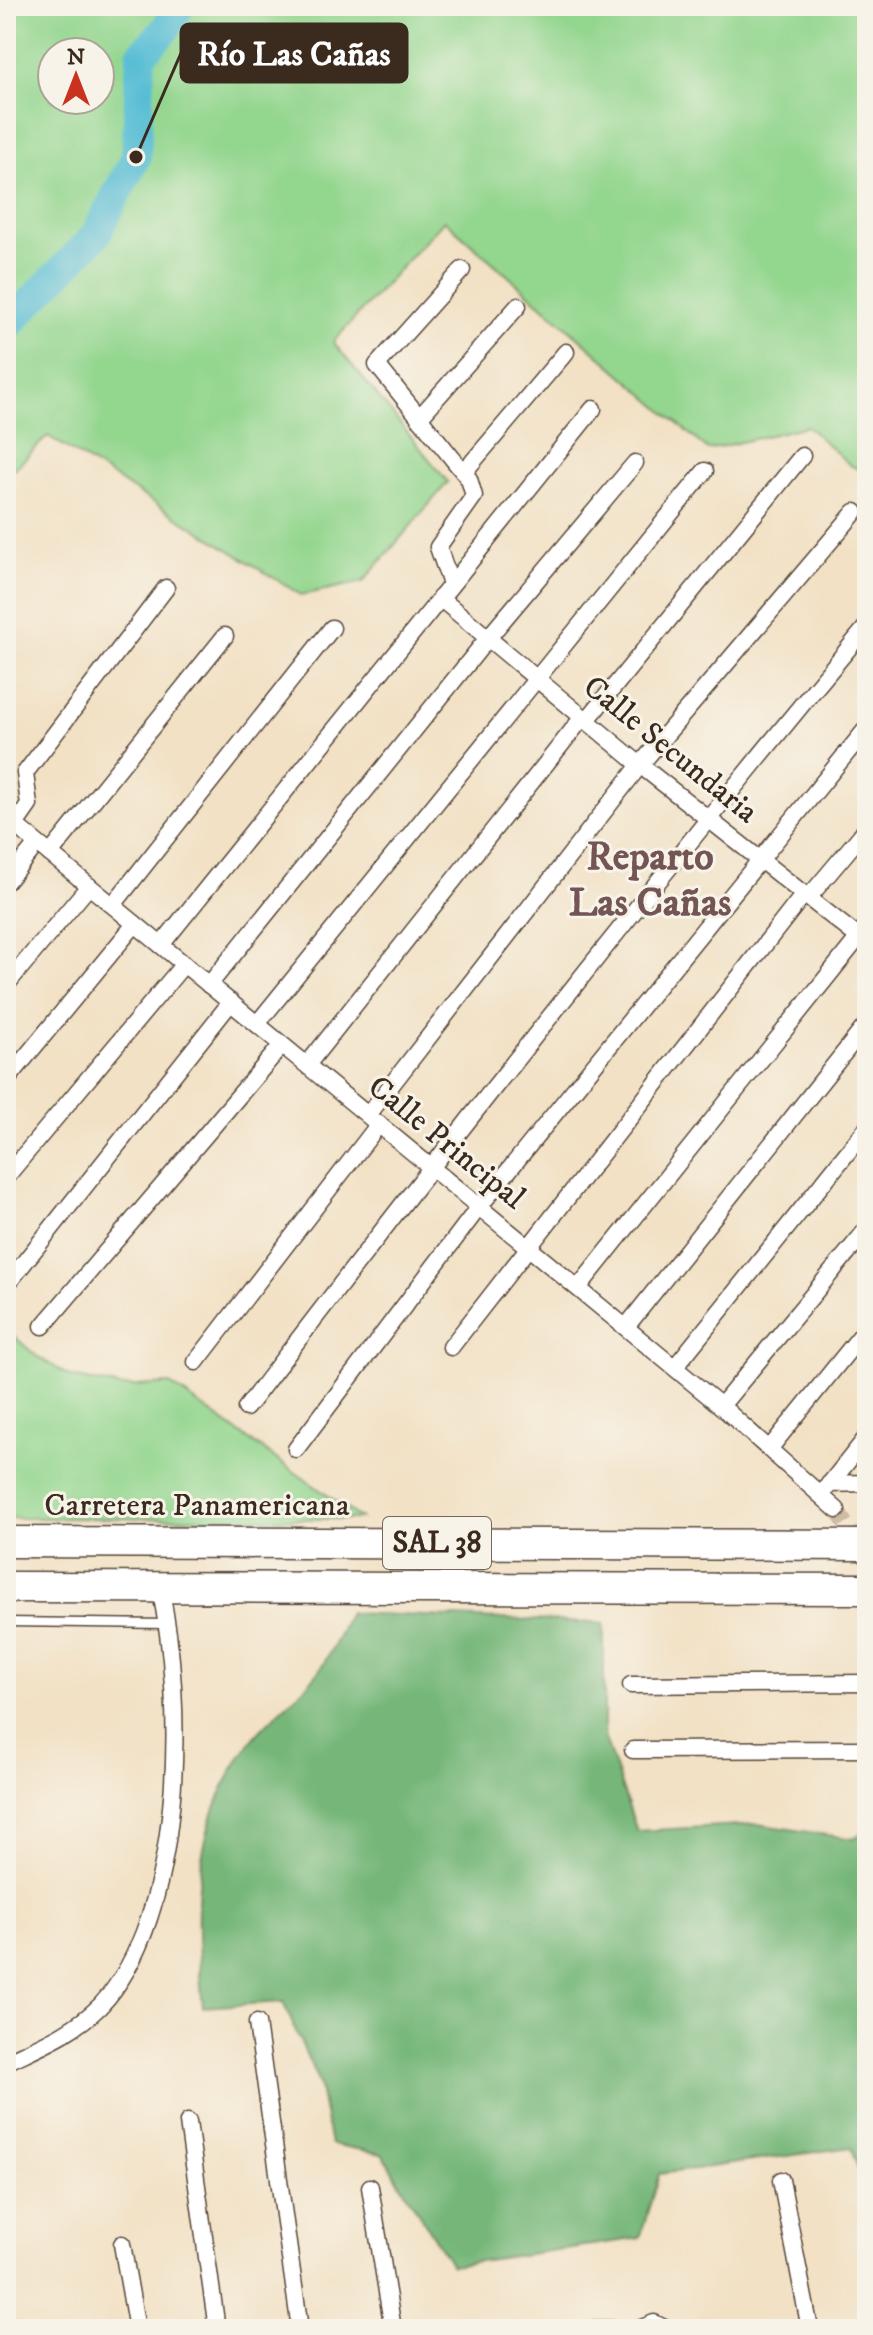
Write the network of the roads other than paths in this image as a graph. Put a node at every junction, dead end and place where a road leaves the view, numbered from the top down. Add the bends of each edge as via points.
1 (462, 270) dead end
2 (518, 306) dead end
3 (566, 352) dead end
4 (593, 409) dead end
5 (419, 418) junction
6 (802, 456) dead end
7 (635, 463) dead end
8 (705, 471) dead end
9 (464, 472) junction
10 (855, 512) dead end
11 (166, 588) dead end
12 (446, 591) junction
13 (867, 626) edge
14 (332, 628) dead end
15 (225, 636) dead end
16 (488, 638) junction
17 (535, 677) junction
18 (585, 719) junction
19 (867, 728) edge
20 (640, 765) junction
21 (708, 817) junction
22 (867, 828) edge
23 (44, 849) junction
24 (759, 858) junction
25 (6, 882) edge
26 (89, 886) junction
27 (806, 896) junction
28 (113, 905) junction
29 (135, 924) junction
30 (864, 936) edge
31 (161, 945) junction
32 (184, 964) junction
33 (6, 985) edge
34 (209, 985) junction
35 (231, 1002) junction
36 (257, 1024) junction
37 (867, 1024) edge
38 (282, 1045) junction
39 (307, 1065) junction
40 (6, 1081) edge
41 (373, 1120) junction
42 (867, 1128) edge
43 (430, 1166) junction
44 (6, 1177) edge
45 (479, 1207) junction
46 (867, 1229) edge
47 (527, 1246) junction
48 (8, 1283) edge
49 (578, 1288) junction
50 (43, 1326) dead end
51 (626, 1327) junction
52 (867, 1328) edge
53 (451, 1347) dead end
54 (196, 1362) dead end
55 (675, 1367) junction
56 (721, 1406) junction
57 (246, 1408) dead end
58 (867, 1437) edge
59 (770, 1448) junction
60 (296, 1449) dead end
61 (867, 1483) edge
62 (825, 1490) junction
63 (837, 1510) tunnel mouth
64 (6, 1542) edge
65 (280, 1543) junction
66 (867, 1545) edge
67 (6, 1587) edge
68 (160, 1588) junction
69 (282, 1588) junction
70 (867, 1589) edge
71 (6, 1622) edge
72 (168, 1624) junction
73 (867, 1683) edge
74 (631, 1685) dead end
75 (867, 1749) edge
76 (633, 1750) dead end
77 (257, 2023) dead end
78 (6, 2062) edge
79 (188, 2122) dead end
80 (781, 2180) dead end
81 (370, 2187) dead end
82 (122, 2244) dead end
83 (137, 2329) edge
84 (217, 2329) edge
85 (300, 2329) edge
86 (393, 2329) edge
87 (639, 2329) edge
88 (666, 2329) edge
89 (810, 2329) edge

1 - 5 street via 377,365
2 - 5 street
3 - 9 street
4 - 12 street
5 - 9 street
6 - 18 street
7 - 16 street
8 - 17 street
9 - 12 street via 474,496 438,547
10 - 20 street
11 - 23 street, Calle Principal via 25,773 29,805 15,825
12 - 16 street, Calle Secundaria
12 - 31 street
13 - 21 street
14 - 28 street
15 - 23 street
16 - 17 street, Calle Secundaria
16 - 34 street
17 - 18 street, Calle Secundaria
17 - 36 street
18 - 20 street, Calle Secundaria
18 - 39 street
19 - 24 street
20 - 21 street, Calle Secundaria
20 - 41 street
21 - 24 street, Calle Secundaria
21 - 43 street
22 - 27 street
23 - 25 street
23 - 26 street, Calle Principal
24 - 27 street, Calle Secundaria
24 - 45 street
26 - 28 street, Calle Principal
26 - 33 street
27 - 30 street, Calle Secundaria
27 - 47 street
28 - 29 street, Calle Principal
29 - 31 street, Calle Principal
29 - 40 street
30 - 49 street
31 - 32 street, Calle Principal
32 - 34 street, Calle Principal
32 - 44 street
34 - 35 street, Calle Principal
35 - 36 street, Calle Principal
35 - 48 street
36 - 38 street, Calle Principal
37 - 51 street
38 - 39 street, Calle Principal
38 - 50 street
39 - 41 street, Calle Principal
41 - 43 street, Calle Principal
41 - 54 street
42 - 55 street
43 - 45 street, Calle Principal
43 - 57 street
45 - 47 street, Calle Principal
45 - 60 street
46 - 56 street
47 - 49 street, Calle Principal
47 - 53 street
49 - 51 street, Calle Principal
51 - 55 street, Calle Principal
52 - 59 street
55 - 56 street, Calle Principal
56 - 59 street, Calle Principal
58 - 62 street
59 - 62 street, Calle Principal
61 - 62 street
62 - 63 street, Calle Principal
64 - 65 highway, Carretera Panamericana / SAL 38
65 - 66 highway, Carretera Panamericana / SAL 38
65 - 69 highway
67 - 68 highway, SAL 38
68 - 69 highway, SAL 38
68 - 72 street
69 - 70 highway, SAL 38
71 - 72 lane
72 - 78 street via 175,1774 152,1908 132,1956 101,2004 68,2033
73 - 74 street
75 - 76 street
77 - 85 street
79 - 84 street
80 - 89 street
81 - 86 street
82 - 83 street
87 - 88 street via 654,2323

